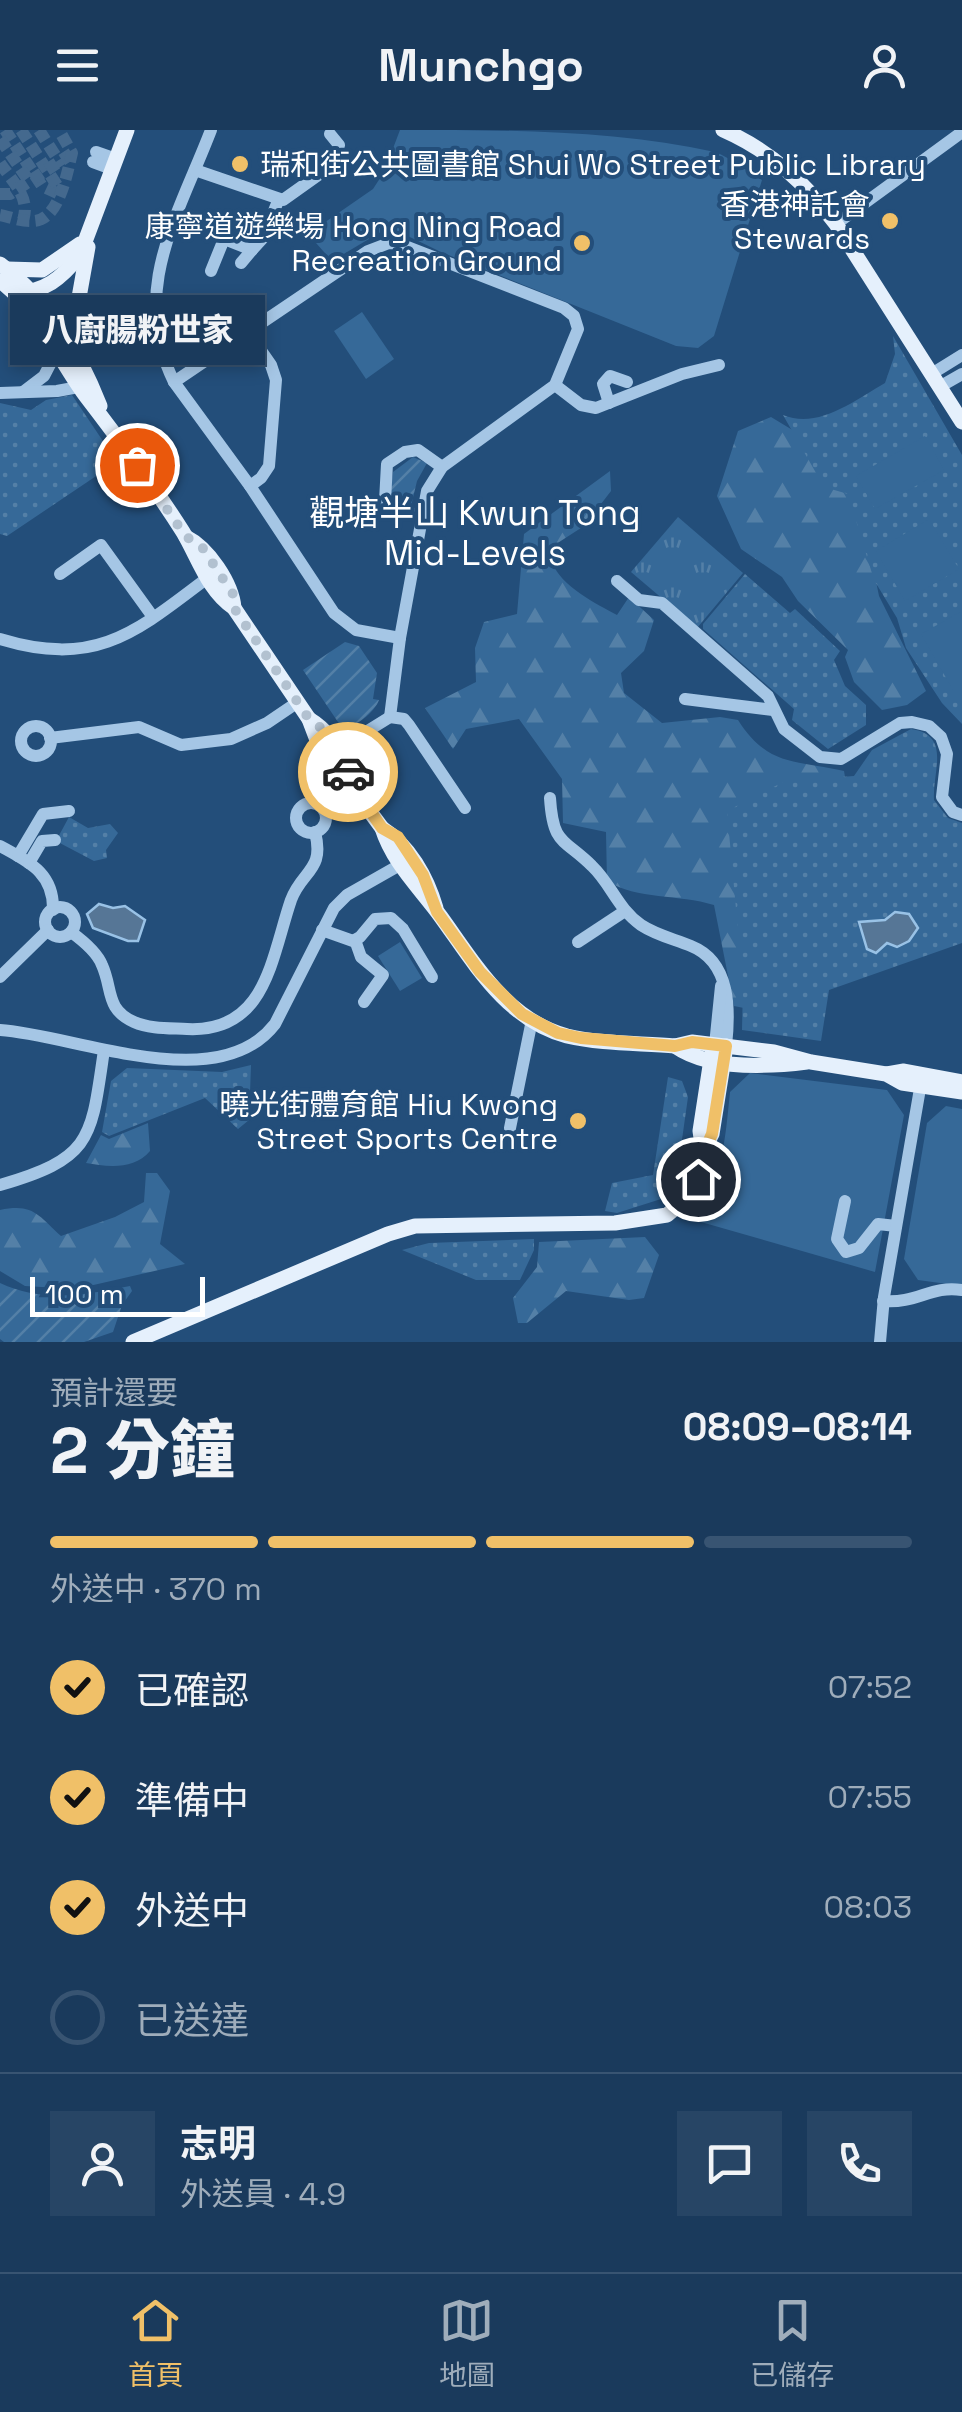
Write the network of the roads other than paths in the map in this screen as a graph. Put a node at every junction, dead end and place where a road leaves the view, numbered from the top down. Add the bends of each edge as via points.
1 (127, 130) edge
2 (211, 130) edge
3 (345, 130) edge
4 (722, 130) edge
5 (326, 132) edge
6 (962, 132) edge
7 (95, 157) dead end
8 (114, 164) junction
9 (195, 170) junction
10 (278, 201) junction
11 (836, 224) junction
12 (90, 233) junction
13 (252, 250) junction
14 (240, 263) dead end
15 (36, 271) junction
16 (211, 271) dead end
17 (2, 272) edge
18 (14, 292) junction
19 (32, 292) junction
20 (34, 315) junction
21 (248, 332) junction
22 (57, 351) junction
23 (78, 352) junction
24 (962, 355) edge
25 (719, 364) dead end
26 (962, 374) edge
27 (937, 380) junction
28 (174, 382) junction
29 (627, 382) dead end
30 (556, 385) junction
31 (86, 386) junction
32 (0, 393) edge
33 (21, 393) junction
34 (609, 403) junction
35 (962, 422) edge
36 (442, 468) junction
37 (250, 486) junction
38 (421, 515) junction
39 (60, 574) dead end
40 (213, 574) junction
41 (617, 581) dead end
42 (153, 617) junction
43 (400, 638) junction
44 (0, 639) edge
45 (684, 698) dead end
46 (298, 702) junction
47 (773, 710) junction
48 (390, 717) junction
49 (50, 738) dead end
50 (333, 752) junction
51 (550, 798) dead end
52 (465, 808) dead end
53 (69, 812) dead end
54 (962, 815) edge
55 (314, 832) dead end
56 (54, 840) dead end
57 (0, 846) edge
58 (24, 859) junction
59 (406, 862) junction
60 (53, 910) junction
61 (624, 911) junction
62 (48, 930) junction
63 (322, 930) junction
64 (72, 932) junction
65 (356, 940) junction
66 (578, 942) dead end
67 (0, 977) edge
68 (432, 977) dead end
69 (364, 1002) dead end
70 (0, 1018) edge
71 (532, 1020) junction
72 (0, 1030) edge
73 (18, 1031) junction
74 (104, 1050) junction
75 (718, 1053) junction
76 (922, 1080) junction
77 (962, 1082) edge
78 (962, 1092) edge
79 (510, 1128) dead end
80 (0, 1185) edge
81 (845, 1202) dead end
82 (896, 1226) junction
83 (962, 1290) edge
84 (883, 1301) junction
85 (133, 1342) edge
86 (880, 1342) edge

1 - 8 main road
2 - 9 street
3 - 5 street
4 - 11 main road via 774,158
5 - 10 street via 339,144 335,163
6 - 11 street
7 - 8 street
8 - 12 main road
9 - 10 street
9 - 28 street via 155,290 158,344
10 - 13 street
11 - 27 main road
12 - 15 main road
12 - 19 main road via 71,267
12 - 23 main road via 75,320
13 - 14 street
13 - 16 street via 224,239
15 - 17 main road
15 - 19 street
17 - 18 main road
17 - 19 main road
18 - 19 main road
18 - 20 main road
19 - 20 street
19 - 23 main road
20 - 22 main road
21 - 28 street
21 - 30 street via 389,243 574,316 578,329
21 - 37 street via 276,380 269,466
22 - 31 main road
22 - 33 street via 44,376
23 - 31 main road
24 - 27 street
25 - 34 street
26 - 27 street
27 - 35 main road
28 - 37 street
29 - 34 street via 610,376 602,384
30 - 34 street via 588,408
30 - 36 street
31 - 33 street
31 - 40 main road via 190,551
32 - 33 street
36 - 38 street
36 - 38 street via 418,450 388,464 385,501 396,511
37 - 43 street via 334,613 356,630
38 - 43 street
39 - 42 street via 101,545
40 - 42 street
40 - 46 main road via 224,601
41 - 47 street via 639,600 662,604 768,696
42 - 44 street via 96,648 63,652
43 - 48 street
45 - 47 street
46 - 49 street via 231,739 180,745 139,727
46 - 50 main road via 313,735
47 - 54 street via 784,730 832,761 900,723 929,726 947,754 942,798
48 - 50 street
48 - 52 street via 409,724
50 - 59 main road via 382,828 398,837
51 - 61 street via 563,842 592,865
53 - 58 street via 42,814
55 - 64 street via 316,862 294,892 267,972 248,1009 226,1025 154,1027 128,1019 110,999 102,963
56 - 58 street via 42,841
57 - 58 street
58 - 60 street via 51,885
59 - 63 street via 340,901
59 - 71 main road via 429,884 437,912 493,988
60 - 62 street via 46,917
60 - 64 street via 72,913
61 - 66 street
61 - 75 street via 650,930 704,952 722,978 729,1001
62 - 64 street via 59,937
62 - 67 street
63 - 65 street
63 - 74 street via 275,1024 245,1049 186,1059
65 - 68 street via 375,919 391,918
65 - 69 street via 361,957 383,975
70 - 73 street
71 - 75 main road via 581,1038 675,1046 689,1056
71 - 79 street
72 - 73 street
73 - 74 street
74 - 80 street via 96,1112 82,1143 53,1168
75 - 76 main road via 785,1054 902,1083
75 - 85 main road via 712,1134 698,1179 674,1211 616,1223 415,1226
76 - 77 main road
76 - 78 main road
76 - 82 street
81 - 82 street via 838,1239 846,1252 859,1248 878,1224
82 - 84 street
83 - 84 street via 940,1288 904,1303
84 - 86 street

